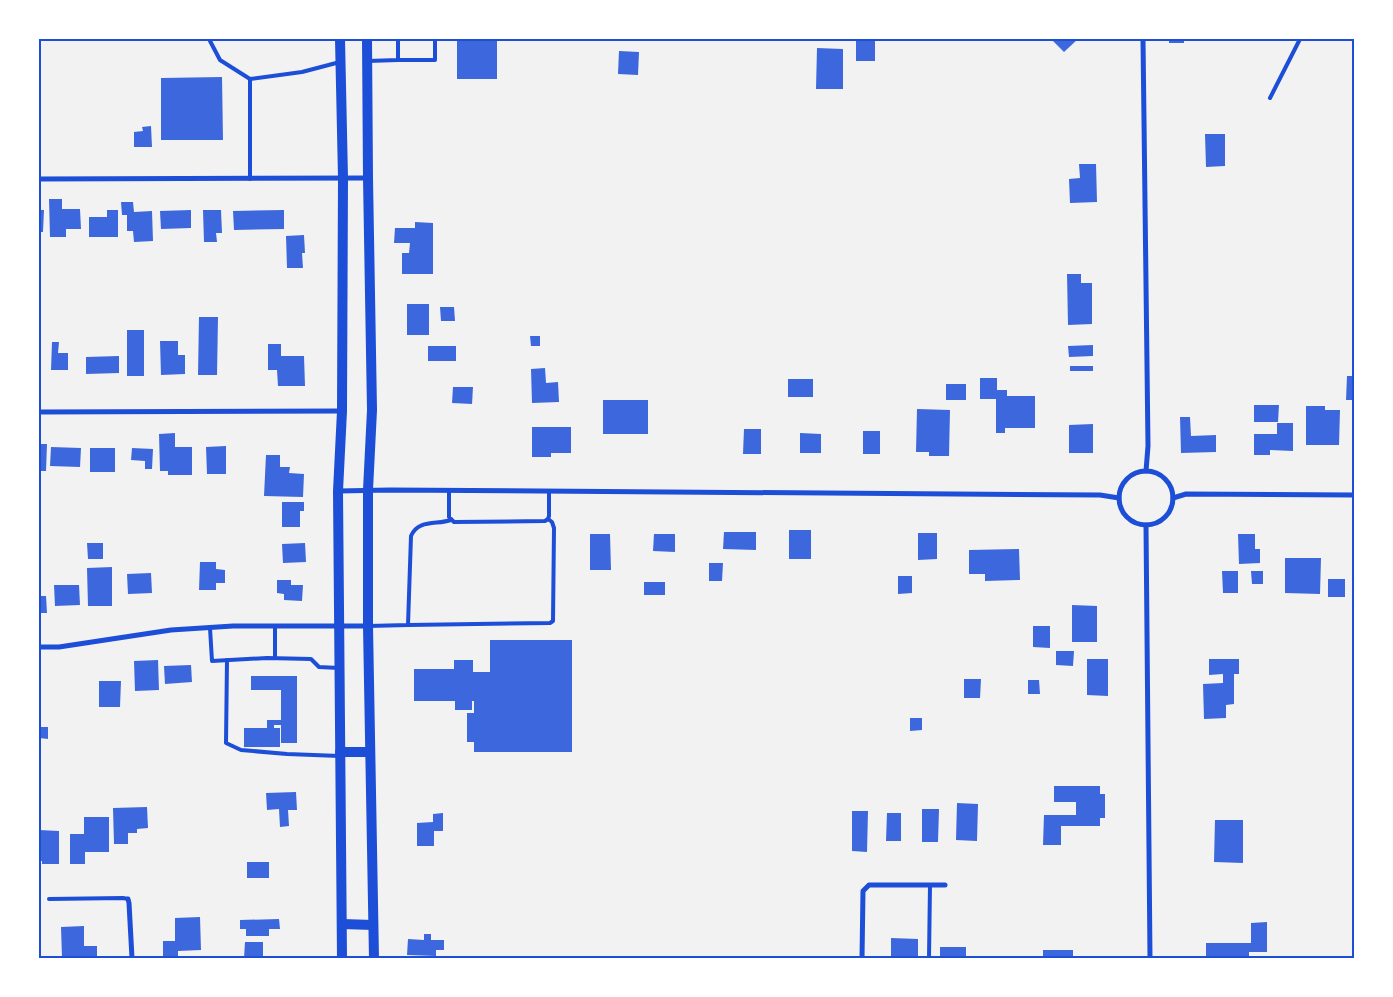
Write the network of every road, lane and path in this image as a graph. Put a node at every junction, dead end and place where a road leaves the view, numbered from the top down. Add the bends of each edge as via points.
1 (209, 39) edge
2 (340, 39) edge
3 (367, 39) edge
4 (398, 39) edge
5 (435, 39) edge
6 (1142, 39) edge
7 (1300, 39) edge
8 (398, 60) junction
9 (368, 61) junction
10 (340, 62) junction
11 (250, 79) junction
12 (1270, 98) dead end
13 (343, 178) junction
14 (368, 178) junction
15 (39, 179) edge
16 (250, 179) junction
17 (342, 411) junction
18 (39, 412) edge
19 (1146, 471) junction
20 (368, 490) junction
21 (449, 490) junction
22 (338, 491) junction
23 (549, 491) junction
24 (1354, 495) edge
25 (1119, 498) junction
26 (1173, 498) junction
27 (451, 520) junction
28 (548, 520) junction
29 (1146, 525) junction
30 (408, 625) junction
31 (275, 626) junction
32 (339, 626) junction
33 (368, 626) junction
34 (210, 628) junction
35 (39, 647) edge
36 (274, 658) junction
37 (227, 660) junction
38 (339, 668) junction
39 (370, 752) junction
40 (340, 754) junction
41 (930, 885) junction
42 (945, 885) dead end
43 (49, 899) dead end
44 (128, 899) joint
45 (342, 924) junction
46 (373, 925) junction
47 (132, 958) edge
48 (342, 958) edge
49 (374, 958) edge
50 (862, 958) edge
51 (929, 958) edge
52 (1150, 958) edge

1 - 11 lane via 220,60
2 - 10 main road
3 - 9 main road
4 - 8 lane
5 - 8 lane via 435,60
6 - 19 street
7 - 12 lane
8 - 9 lane
9 - 14 main road
10 - 11 lane via 302,72
10 - 13 main road
11 - 16 lane
13 - 14 street
13 - 16 street
13 - 17 main road
14 - 20 main road via 372,410
15 - 16 street
17 - 18 street
17 - 22 main road
19 - 25 street via 1130,476 1124,482
19 - 26 street via 1162,476 1168,482
20 - 21 street
20 - 22 street
20 - 33 main road
21 - 23 street
21 - 27 lane
22 - 32 main road
23 - 25 street via 1100,495
23 - 28 lane
24 - 26 street via 1186,494
25 - 29 street via 1124,514 1130,520
26 - 29 street via 1172,507 1162,520
27 - 28 lane
27 - 30 lane via 426,524 412,532
28 - 30 lane via 554,528 553,621
29 - 52 street
30 - 33 lane
31 - 32 street
31 - 34 street
31 - 36 lane
32 - 33 street
32 - 38 main road
33 - 39 main road
34 - 35 street
34 - 37 lane via 212,661
36 - 37 lane
36 - 38 lane via 311,659 319,668
37 - 40 lane via 226,743 241,750
38 - 40 main road
39 - 40 main road
39 - 46 main road
40 - 45 main road
41 - 42 street
41 - 50 street via 870,885 863,891
41 - 51 lane
43 - 44 lane
44 - 47 street
45 - 46 main road
45 - 48 main road
46 - 49 main road

